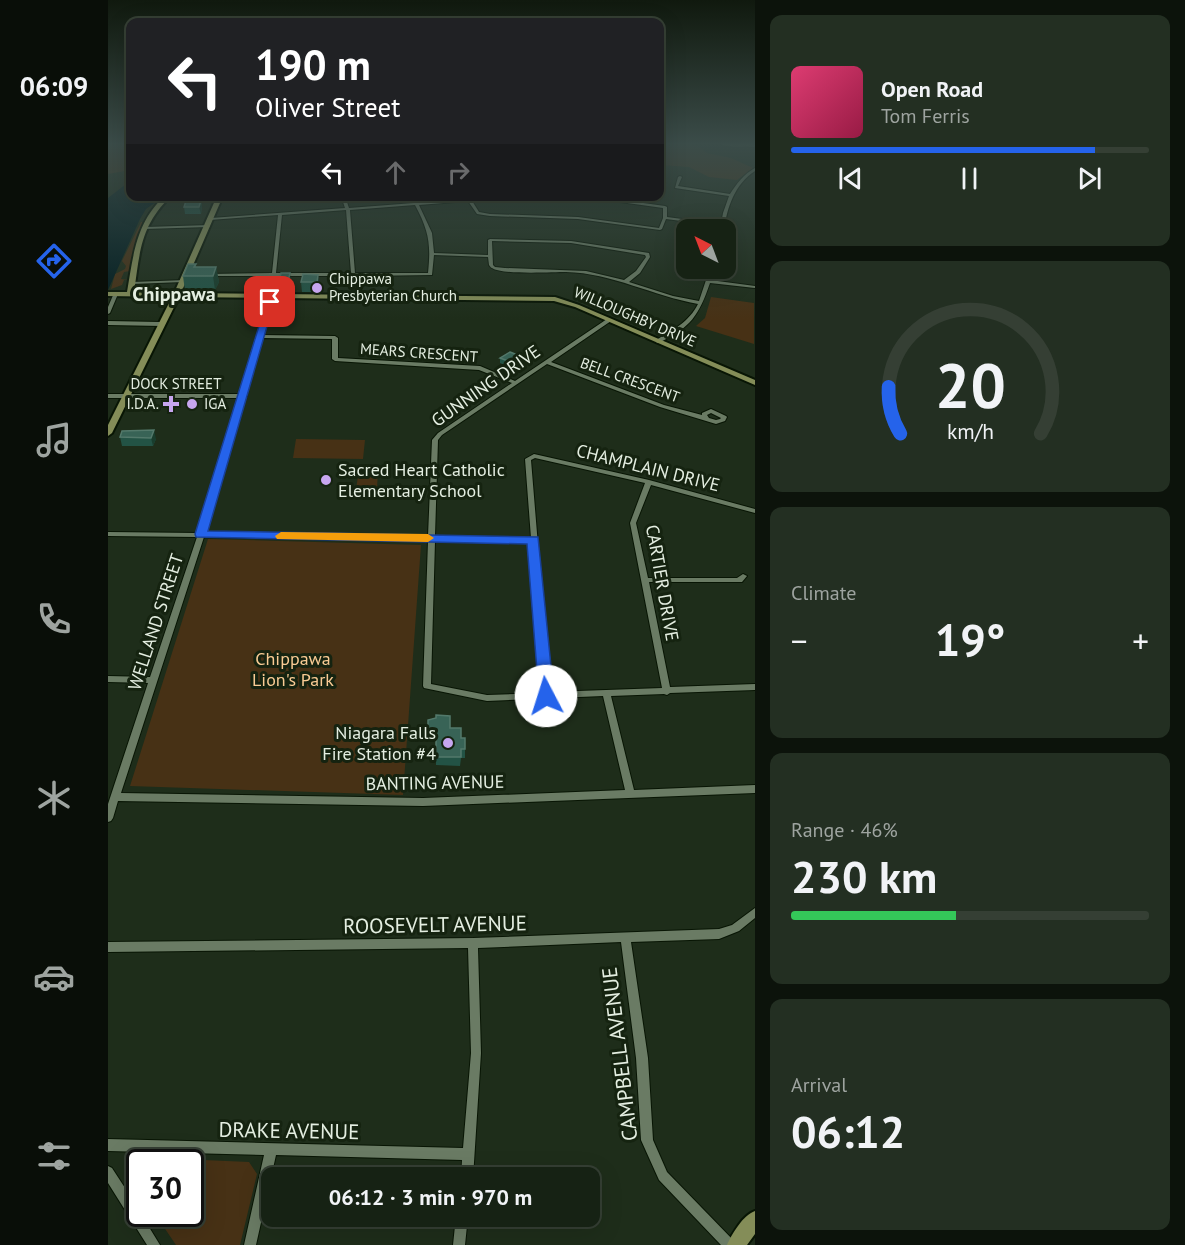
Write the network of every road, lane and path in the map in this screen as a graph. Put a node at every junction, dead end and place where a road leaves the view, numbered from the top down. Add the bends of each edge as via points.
1 (160, 202) edge
2 (218, 202) edge
3 (345, 202) edge
4 (432, 202) edge
5 (470, 202) edge
6 (627, 202) edge
7 (728, 202) edge
8 (416, 204) junction
9 (348, 209) junction
10 (280, 214) junction
11 (665, 218) junction
12 (723, 219) edge
13 (676, 220) edge
14 (209, 223) junction
15 (145, 228) junction
16 (432, 254) junction
17 (490, 256) junction
18 (274, 274) junction
19 (353, 274) junction
20 (362, 274) junction
21 (201, 275) edge
22 (186, 277) junction
23 (708, 280) joint
24 (625, 282) junction
25 (754, 287) edge
26 (131, 288) junction
27 (113, 294) edge
28 (176, 296) junction
29 (272, 297) junction
30 (357, 298) junction
31 (701, 303) junction
32 (108, 313) edge
33 (609, 320) junction
34 (108, 323) edge
35 (161, 324) junction
36 (261, 336) junction
37 (658, 341) junction
38 (547, 362) junction
39 (516, 383) junction
40 (754, 383) edge
41 (108, 396) edge
42 (126, 396) junction
43 (244, 396) junction
44 (705, 418) dead end
45 (108, 433) edge
46 (649, 482) junction
47 (754, 511) edge
48 (108, 534) edge
49 (201, 534) junction
50 (431, 538) junction
51 (533, 540) junction
52 (743, 576) dead end
53 (644, 580) junction
54 (108, 679) edge
55 (152, 680) junction
56 (754, 687) edge
57 (667, 692) junction
58 (606, 694) junction
59 (546, 696) junction
60 (754, 789) edge
61 (630, 793) junction
62 (116, 797) junction
63 (108, 818) edge
64 (754, 912) edge
65 (625, 938) junction
66 (473, 943) junction
67 (108, 946) edge
68 (108, 1145) edge
69 (271, 1151) junction
70 (469, 1154) junction
71 (467, 1167) edge
72 (108, 1172) edge
73 (754, 1218) edge
74 (461, 1227) edge
75 (154, 1245) edge
76 (250, 1245) edge
77 (459, 1245) edge
78 (730, 1245) edge
79 (736, 1245) edge

1 - 15 street
2 - 14 street
3 - 9 street
4 - 8 street
5 - 11 street via 478,213 490,215 578,218 660,229
6 - 11 street via 665,207
7 - 12 street
8 - 9 street
8 - 16 street via 431,231
9 - 10 street
9 - 19 street
10 - 14 street
10 - 18 street
11 - 13 street
14 - 15 street
14 - 22 street
15 - 26 street
16 - 17 street
16 - 20 street via 430,274
17 - 24 street via 496,269 576,271
17 - 24 street via 490,240 571,242 646,254 648,257 638,272
18 - 19 street
18 - 21 street
19 - 20 street
20 - 30 street
22 - 26 street
22 - 28 street
23 - 25 street
23 - 31 street
24 - 31 street
26 - 27 street, WILLOUGHBY DRIVE
26 - 28 street, WILLOUGHBY DRIVE
27 - 32 street
28 - 29 street, WILLOUGHBY DRIVE
28 - 35 street
29 - 30 street, WILLOUGHBY DRIVE
29 - 36 street, WELLAND STREET
30 - 33 street, WILLOUGHBY DRIVE via 555,299
31 - 37 street via 686,325
33 - 37 street, WILLOUGHBY DRIVE
33 - 38 street, GUNNING DRIVE
34 - 35 street
35 - 42 street
36 - 39 street, MEARS CRESCENT via 336,338 334,358 480,368
36 - 43 street, WELLAND STREET
37 - 40 street, WILLOUGHBY DRIVE
38 - 39 street, GUNNING DRIVE
38 - 44 street, BELL CRESCENT via 662,406
39 - 50 street, GUNNING DRIVE via 435,440
41 - 42 street, DOCK STREET
42 - 43 street, DOCK STREET
42 - 45 street
43 - 49 street, WELLAND STREET
46 - 47 street, CHAMPLAIN DRIVE
46 - 51 street, CHAMPLAIN DRIVE via 534,456 528,459
46 - 53 street, CARTIER DRIVE via 633,523
48 - 49 street
49 - 50 street
49 - 55 street, WELLAND STREET
50 - 51 street
50 - 59 street, GUNNING DRIVE via 427,686 480,698
51 - 59 street
52 - 53 street via 739,580
53 - 57 street, CARTIER DRIVE
54 - 55 street
55 - 62 street, WELLAND STREET
56 - 57 street
57 - 58 street
58 - 59 street
58 - 61 street
60 - 61 street, BANTING AVENUE
61 - 62 street, BANTING AVENUE via 423,802
62 - 63 street, WELLAND STREET
64 - 65 street, ROOSEVELT AVENUE via 735,928 719,934
65 - 66 street, ROOSEVELT AVENUE
65 - 78 street, CAMPBELL AVENUE via 642,1058 647,1140 663,1176
66 - 67 street, ROOSEVELT AVENUE
66 - 70 street via 477,1037
68 - 69 street, DRAKE AVENUE
69 - 70 street, DRAKE AVENUE
69 - 76 street
70 - 71 street
72 - 75 street
73 - 79 street
74 - 77 street

